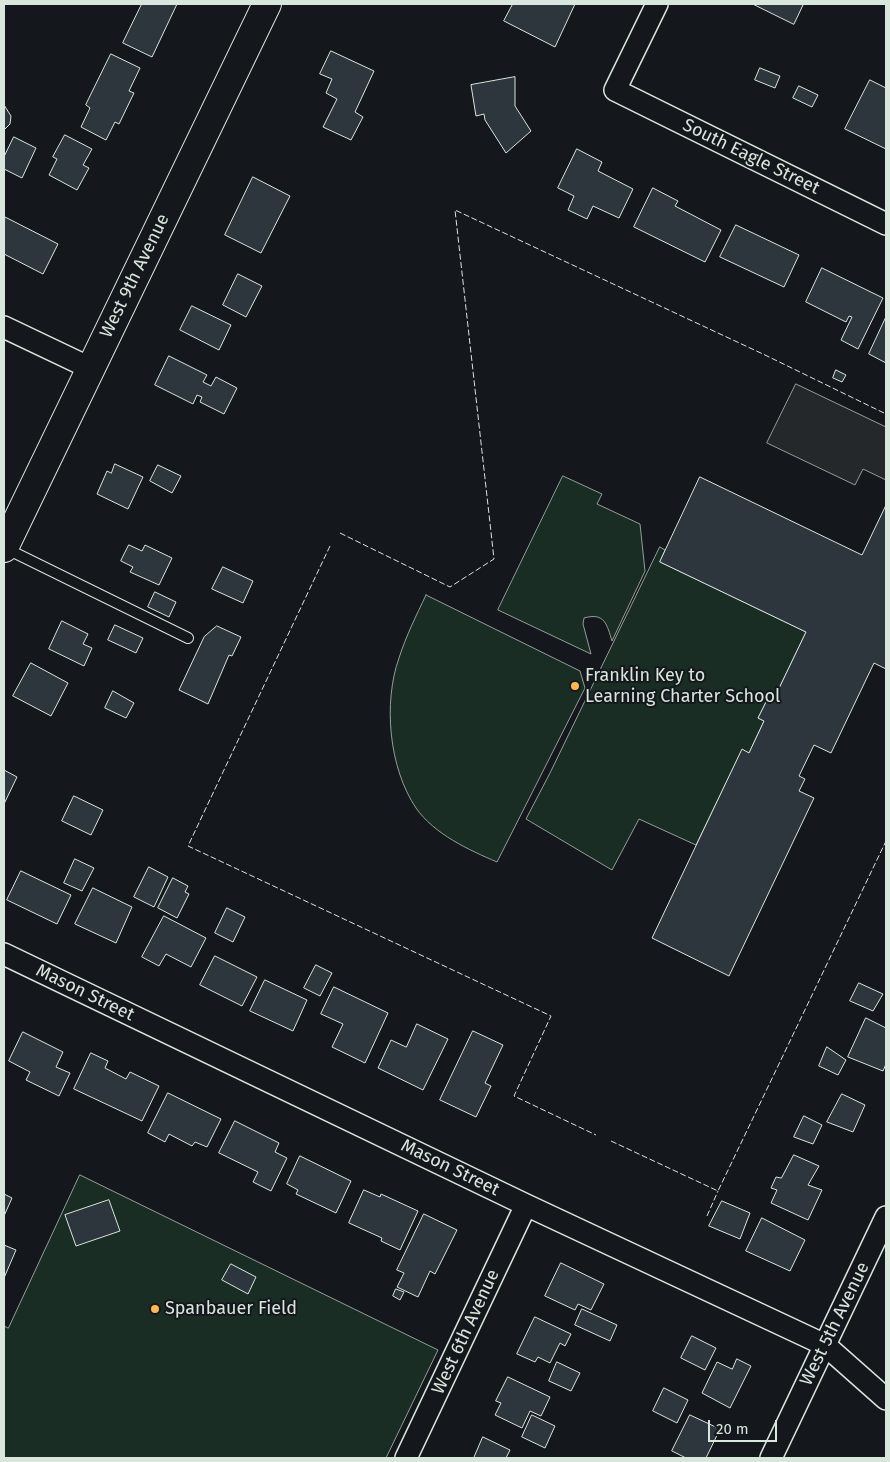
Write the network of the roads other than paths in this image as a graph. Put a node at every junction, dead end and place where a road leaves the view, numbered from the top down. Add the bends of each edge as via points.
1 (267, 4) edge
2 (657, 4) edge
3 (886, 224) edge
4 (4, 327) edge
5 (90, 368) junction
6 (4, 548) edge
7 (188, 638) dead end
8 (4, 954) edge
9 (526, 1205) junction
10 (886, 1217) edge
11 (825, 1345) junction
12 (886, 1399) edge
13 (406, 1458) edge
14 (771, 1458) edge

1 - 5 main road, West 9th Avenue
2 - 3 street, South Eagle Street via 615,90
4 - 5 street
5 - 6 main road, West 9th Avenue
6 - 7 lane
8 - 9 street, Mason Street
9 - 11 street, Mason Street
9 - 13 street, West 6th Avenue
10 - 11 street, West 5th Avenue
11 - 12 street, Mason Street
11 - 14 street, West 5th Avenue

